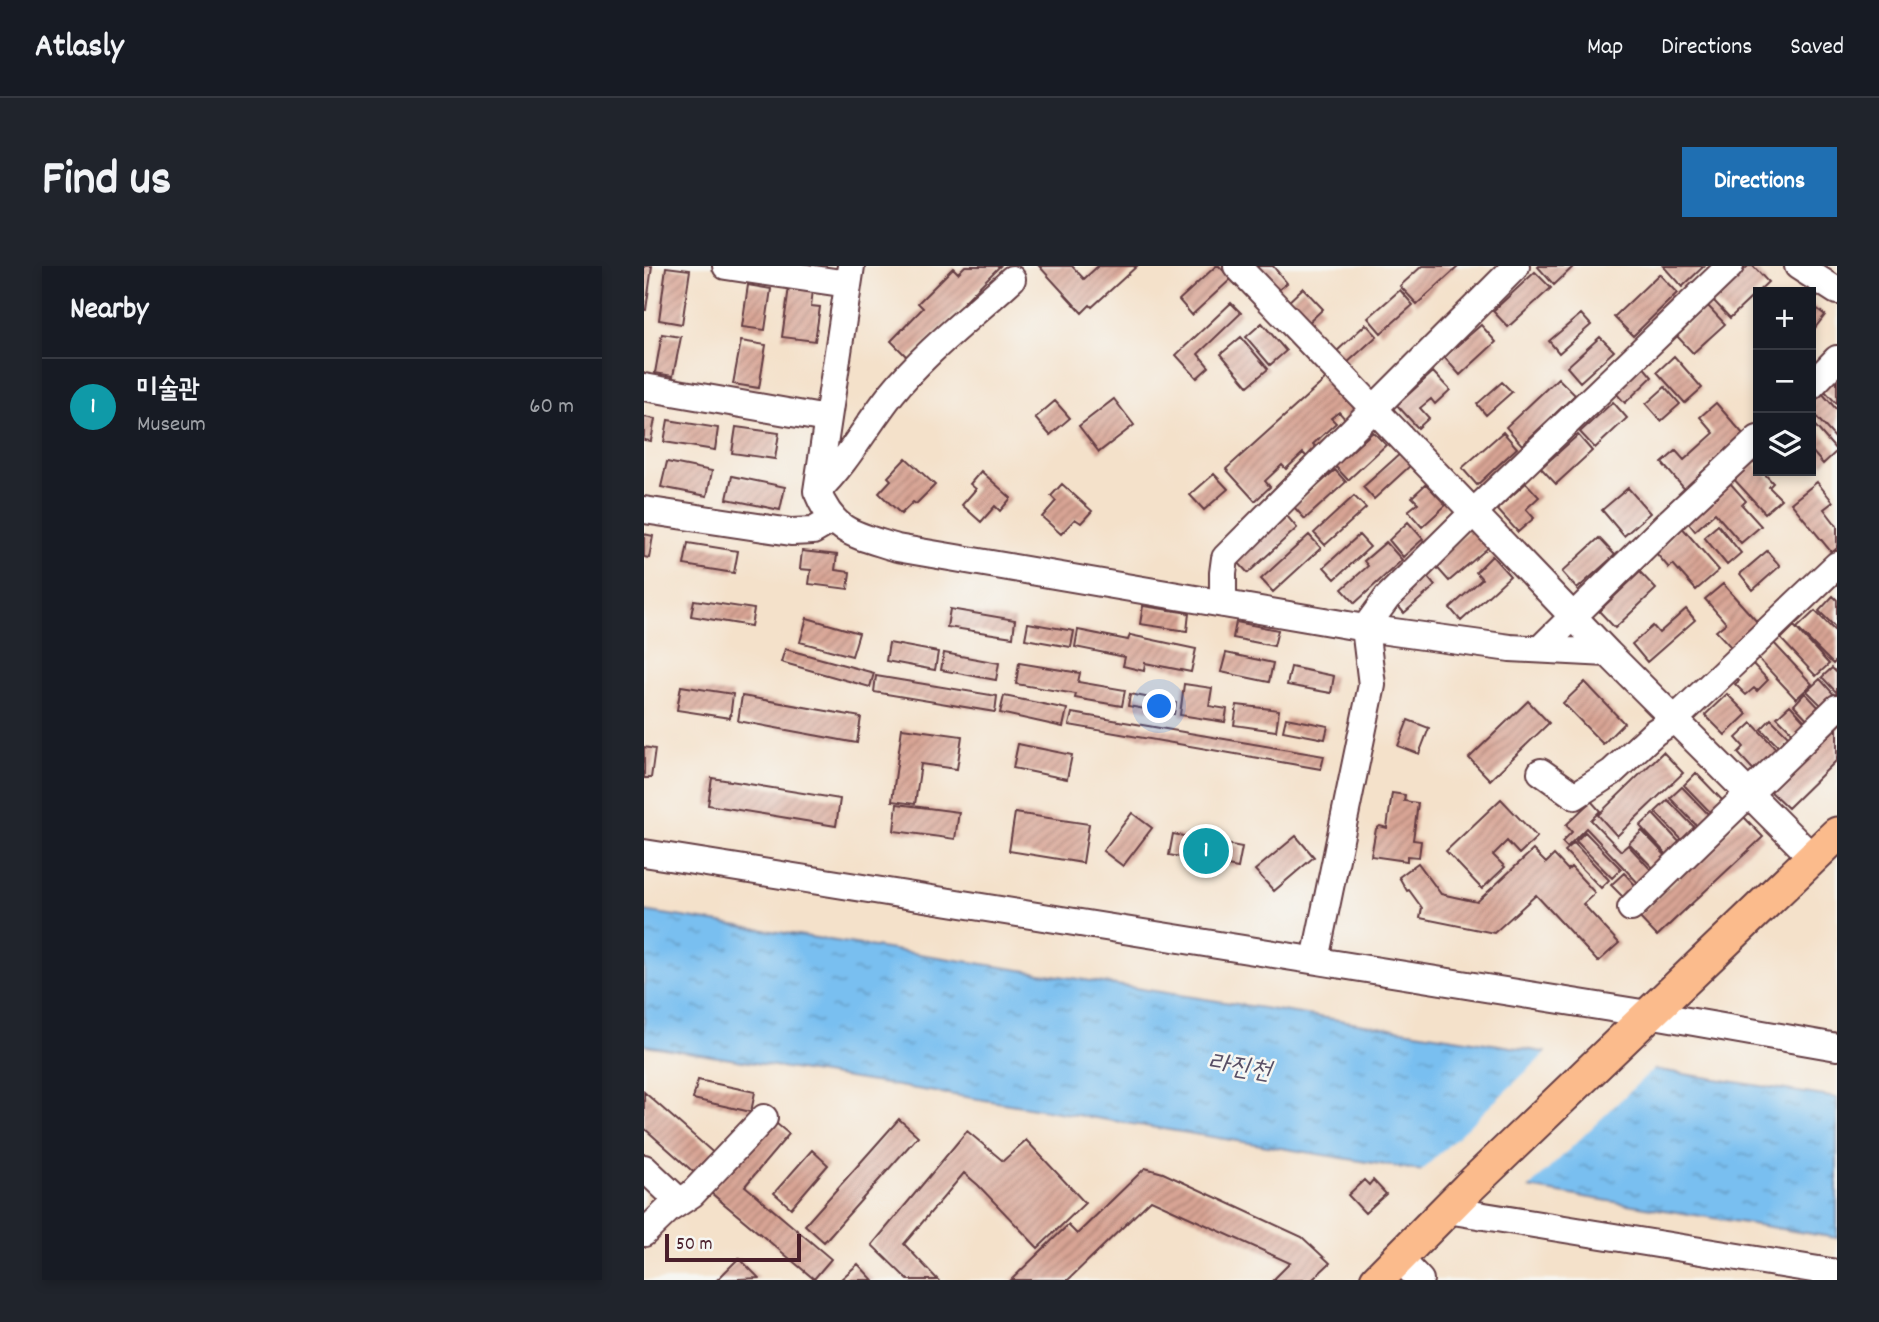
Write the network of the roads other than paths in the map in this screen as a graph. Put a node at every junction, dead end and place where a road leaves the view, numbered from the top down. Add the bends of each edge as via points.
1 (726, 266) edge
2 (1237, 266) edge
3 (1516, 266) edge
4 (1730, 266) edge
5 (1798, 266) edge
6 (849, 275) edge
7 (1012, 279) dead end
8 (1837, 291) edge
9 (1837, 359) edge
10 (1816, 381) edge
11 (644, 387) edge
12 (1375, 409) junction
13 (827, 419) junction
14 (1753, 444) edge
15 (817, 491) junction
16 (644, 510) edge
17 (1474, 512) junction
18 (832, 520) junction
19 (1837, 565) edge
20 (1223, 604) junction
21 (1574, 618) junction
22 (1365, 628) junction
23 (1540, 649) junction
24 (1608, 653) junction
25 (1837, 708) edge
26 (1674, 720) junction
27 (1541, 772) dead end
28 (1749, 794) junction
29 (1837, 834) edge
30 (644, 853) edge
31 (1812, 857) junction
32 (1631, 908) dead end
33 (1315, 960) junction
34 (1648, 1014) junction
35 (1837, 1047) edge
36 (764, 1118) dead end
37 (644, 1168) edge
38 (1458, 1199) junction
39 (679, 1201) junction
40 (644, 1233) edge
41 (1399, 1273) edge
42 (1837, 1273) edge

1 - 6 street
2 - 12 street
3 - 12 street
4 - 17 street
5 - 8 street
6 - 13 street
7 - 15 street via 892,393 836,472
9 - 10 street
11 - 13 street
12 - 17 street
12 - 20 street via 1225,558
13 - 15 street
14 - 21 street
15 - 18 street
16 - 18 street via 791,532 813,531
17 - 21 street
17 - 22 street via 1387,598
18 - 20 street via 850,532 897,548
19 - 26 street
20 - 22 street
21 - 23 street
21 - 24 street
22 - 23 street
22 - 33 street via 1372,685
23 - 24 street
24 - 26 street
25 - 28 street
26 - 27 street via 1612,772 1574,796
26 - 28 street
28 - 31 street
28 - 32 street
29 - 31 main road
30 - 33 street
31 - 34 main road
33 - 34 street
34 - 35 street
34 - 38 main road
36 - 39 street via 701,1186
37 - 39 street
38 - 41 main road
38 - 42 street
39 - 40 street

